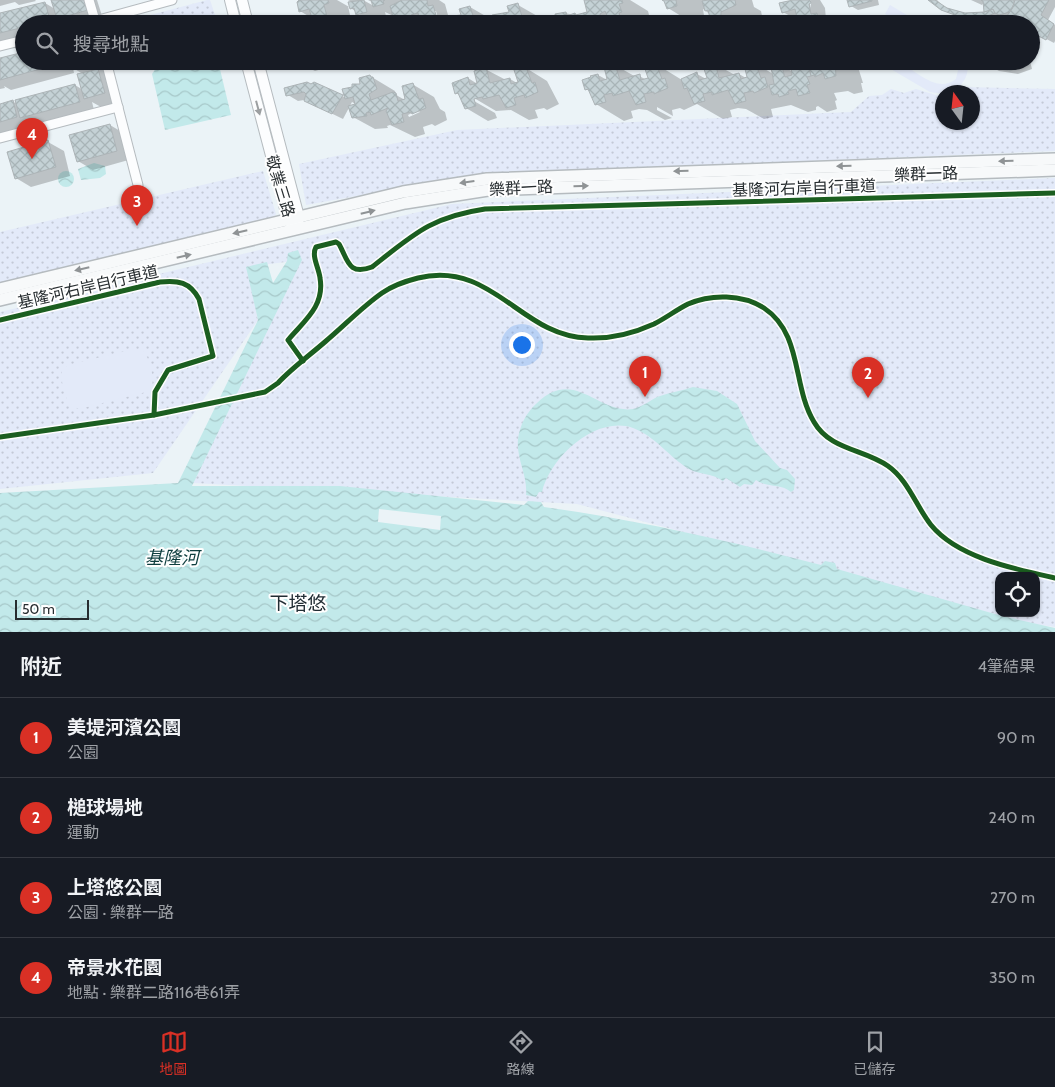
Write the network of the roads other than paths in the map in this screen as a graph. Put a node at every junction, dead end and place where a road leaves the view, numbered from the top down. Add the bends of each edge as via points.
1 (89, 0) edge
2 (172, 0) edge
3 (230, 0) edge
4 (242, 0) edge
5 (93, 15) edge
6 (120, 15) edge
7 (234, 15) edge
8 (246, 15) edge
9 (15, 42) edge
10 (0, 46) edge
11 (108, 70) edge
12 (249, 70) edge
13 (260, 70) edge
14 (118, 107) junction
15 (0, 138) edge
16 (1055, 159) edge
17 (1055, 170) edge
18 (138, 186) dead end
19 (294, 219) junction
20 (296, 229) junction
21 (0, 289) edge
22 (0, 300) edge

1 - 5 street
2 - 6 street
3 - 7 street
4 - 8 street
9 - 10 street
11 - 14 street
12 -> 19 street, 敬業三路
13 - 19 street, 敬業三路
14 - 15 street
14 - 18 street
16 -> 19 main road, 樂群一路 via 487,179 403,192
20 -> 17 main road, 樂群一路 via 405,203 488,190
19 - 20 street, 敬業三路
19 -> 21 main road, 樂群一路
22 -> 20 main road, 樂群一路

